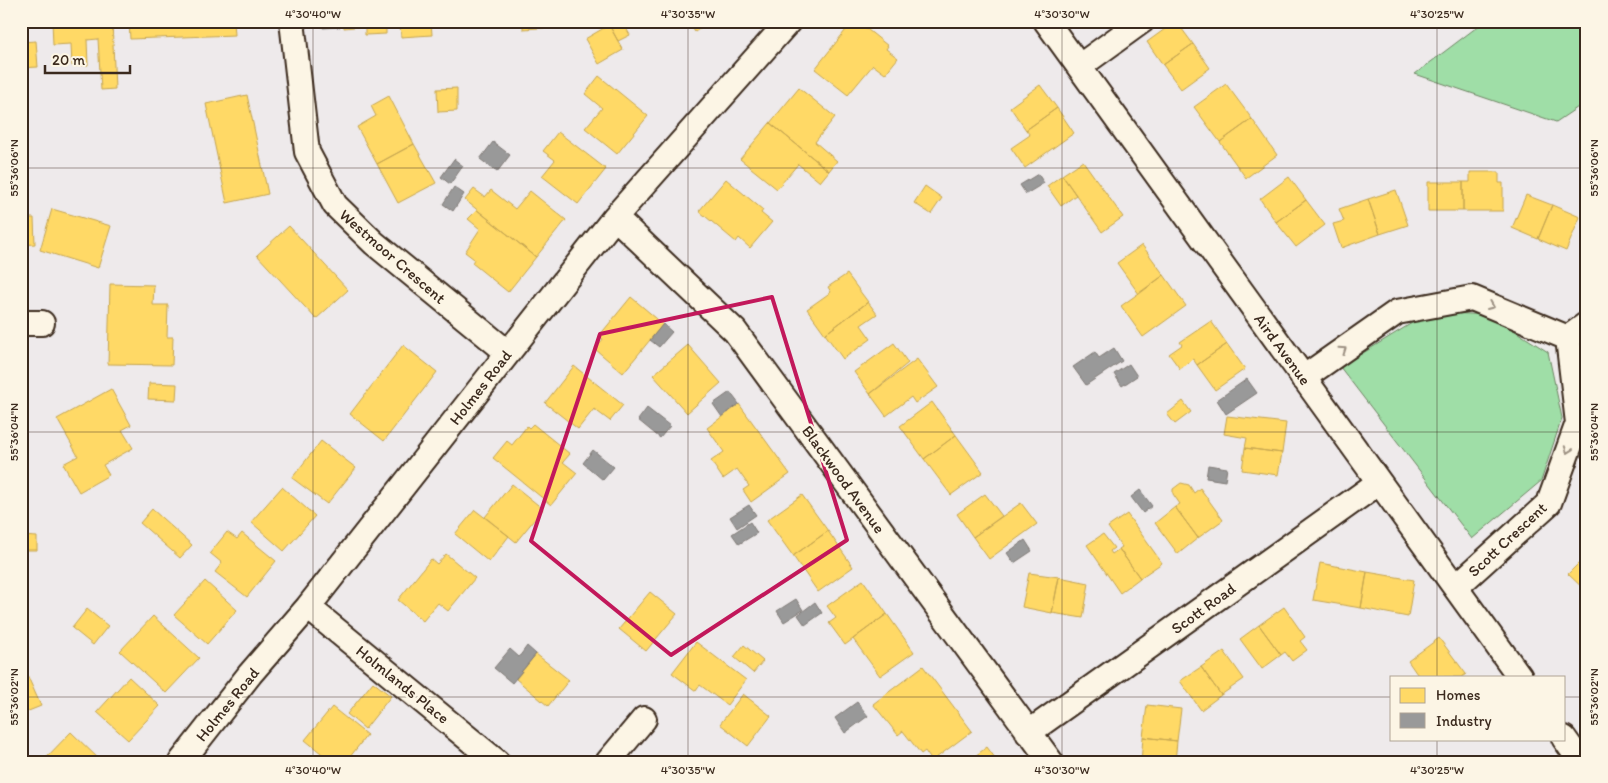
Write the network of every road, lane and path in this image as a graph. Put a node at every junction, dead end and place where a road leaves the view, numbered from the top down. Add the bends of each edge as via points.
1 (292, 21) edge
2 (788, 21) edge
3 (1046, 21) edge
4 (1142, 21) edge
5 (1080, 66) junction
6 (614, 217) junction
7 (1577, 331) edge
8 (507, 352) junction
9 (1303, 378) junction
10 (1378, 483) junction
11 (1456, 587) junction
12 (308, 607) junction
13 (1519, 676) edge
14 (644, 719) dead end
15 (1028, 733) junction
16 (1565, 740) edge
17 (181, 762) edge
18 (497, 762) edge
19 (608, 762) edge
20 (1051, 762) edge
21 (1581, 762) edge

1 - 8 street, Westmoor Crescent via 307,152 335,205 374,243
2 - 6 street, Holmes Road
3 - 5 street, Aird Avenue
4 - 5 street
5 - 9 street, Aird Avenue
6 - 8 street, Holmes Road
6 - 15 street, Blackwood Avenue via 735,331
9 -> 7 street, Scott Crescent via 1397,312 1472,298
7 -> 11 street, Scott Crescent via 1578,423 1549,503
8 - 12 street, Holmes Road
9 - 10 street, Aird Avenue
10 - 11 street, Aird Avenue
10 - 15 street, Scott Road
11 - 13 street, Aird Avenue
12 - 17 street, Holmes Road
12 - 18 street, Holmlands Place
14 - 19 street
15 - 20 street, Blackwood Avenue
16 - 21 street

